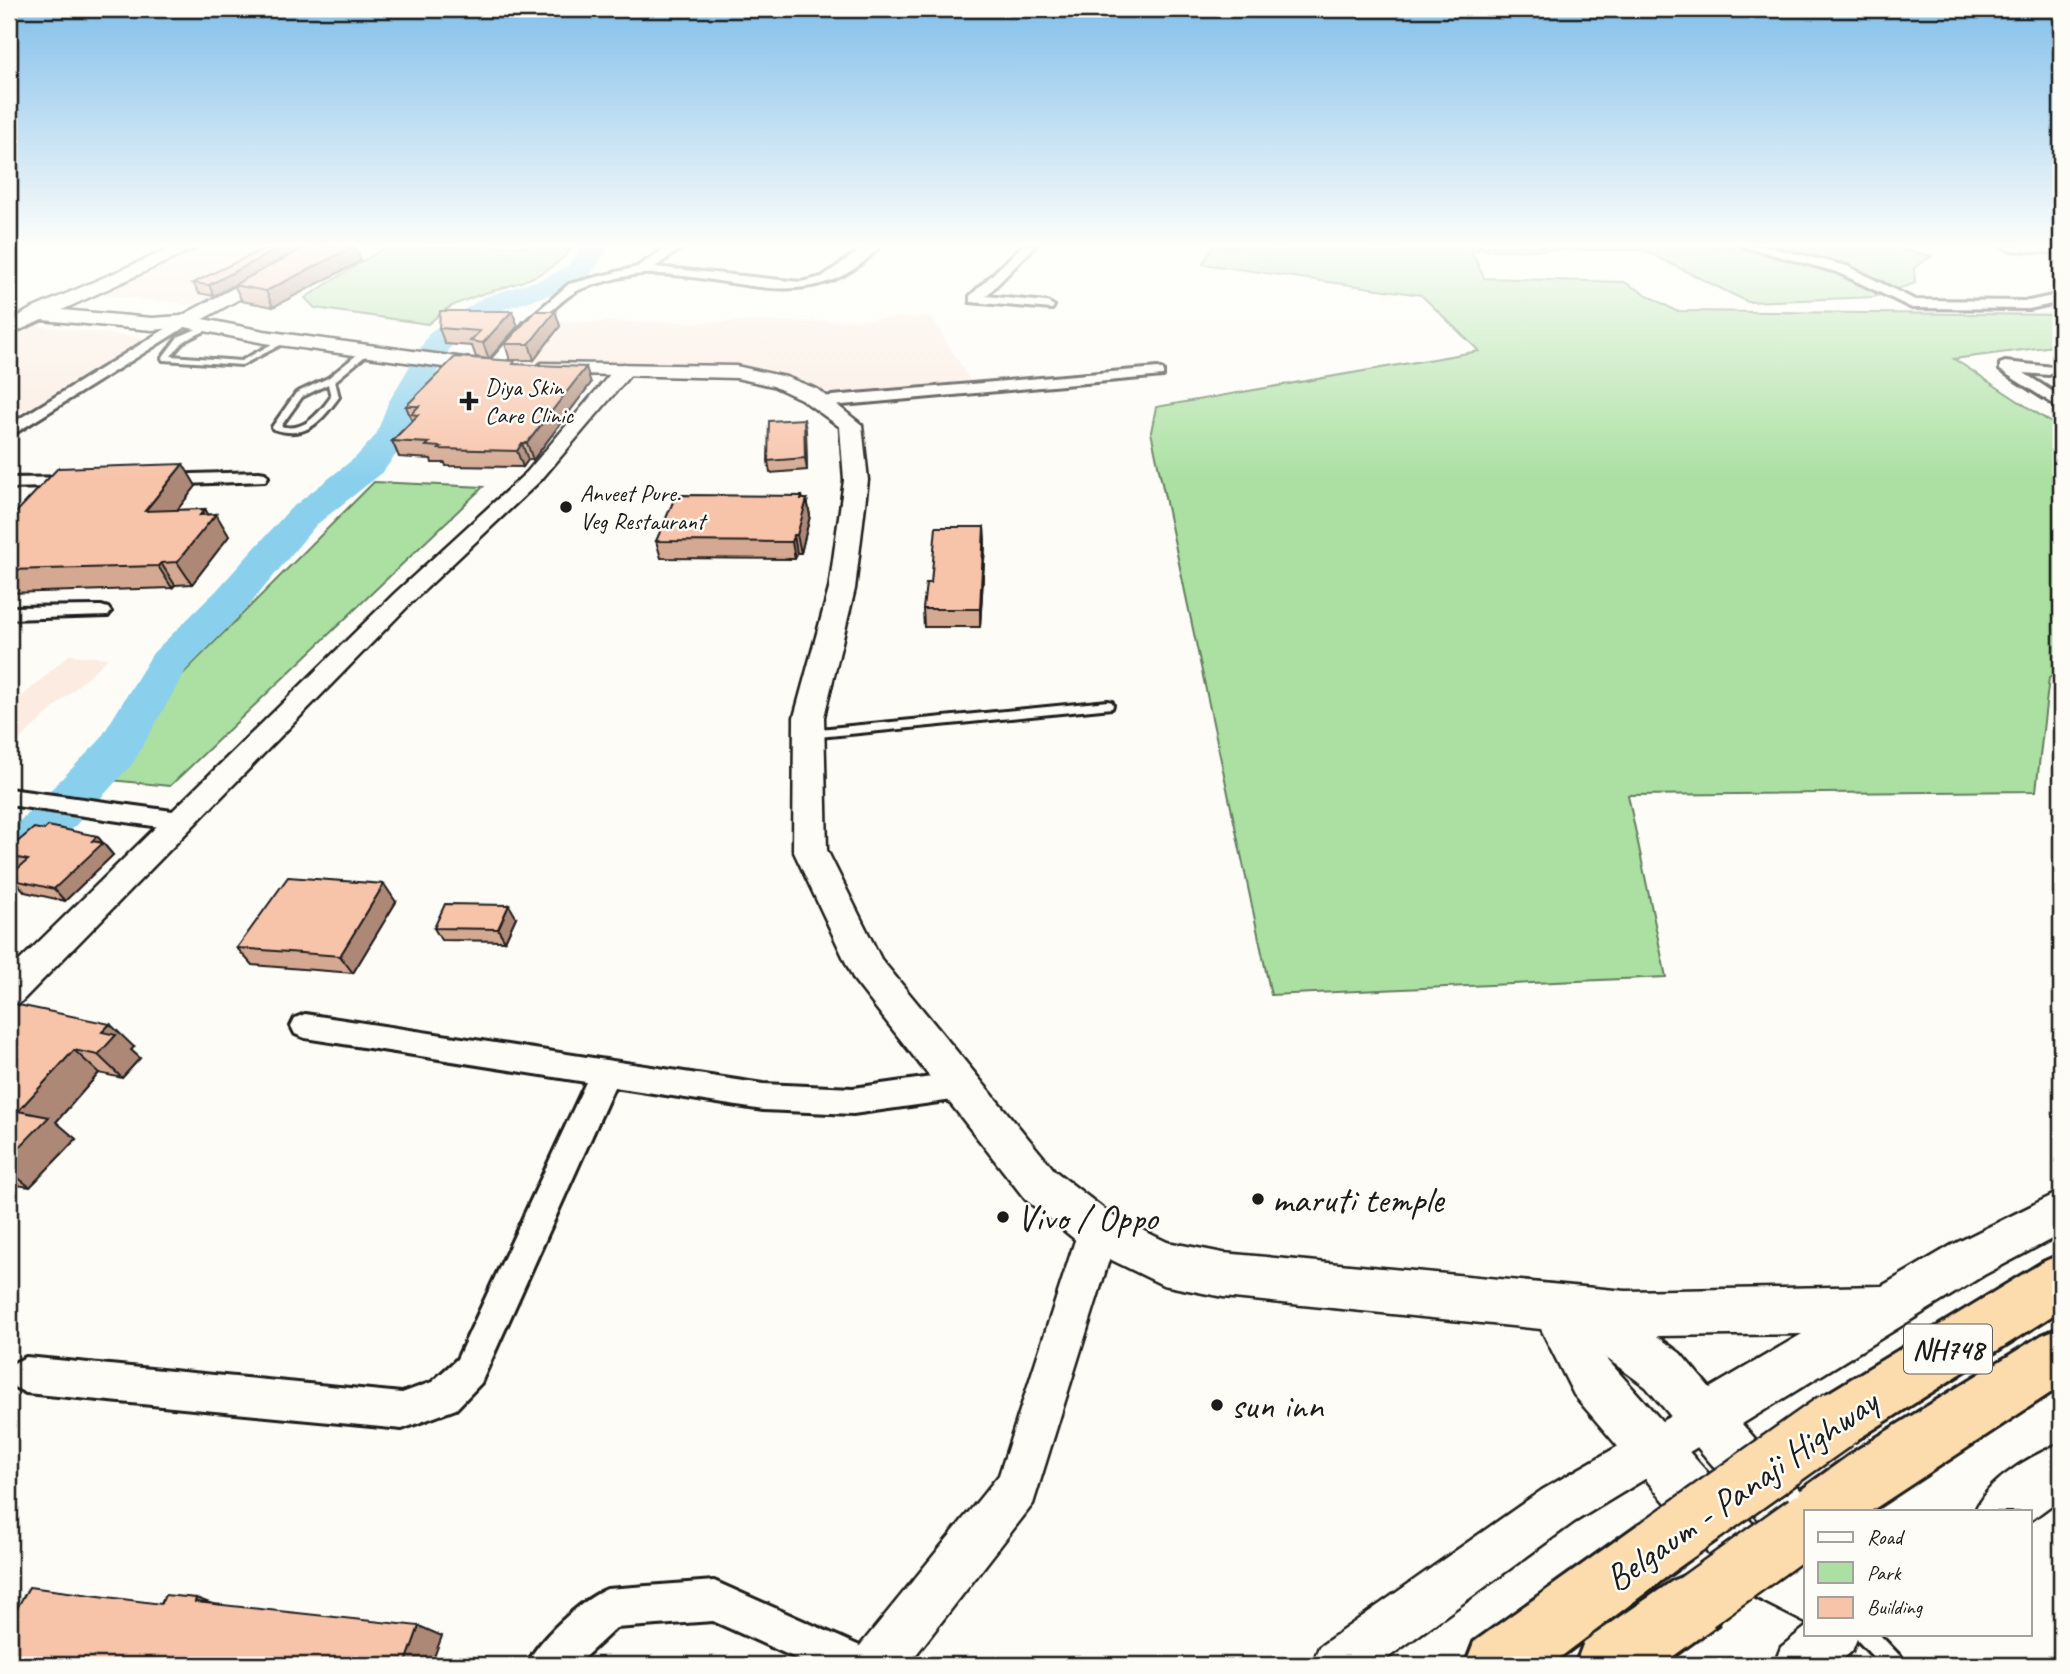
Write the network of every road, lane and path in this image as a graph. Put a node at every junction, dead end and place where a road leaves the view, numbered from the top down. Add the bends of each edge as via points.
1 (180, 324) edge
2 (196, 324) edge
3 (531, 324) edge
4 (206, 327) junction
5 (286, 340) junction
6 (366, 352) junction
7 (482, 366) junction
8 (624, 370) junction
9 (2057, 372) edge
10 (1158, 373) dead end
11 (331, 380) junction
12 (820, 402) junction
13 (2061, 404) edge
14 (9, 416) edge
15 (33, 416) junction
16 (9, 432) edge
17 (259, 477) dead end
18 (148, 480) edge
19 (92, 481) edge
20 (9, 483) edge
21 (101, 612) dead end
22 (9, 613) edge
23 (1108, 705) dead end
24 (809, 734) junction
25 (13, 797) edge
26 (180, 821) junction
27 (9, 992) edge
28 (305, 1026) dead end
29 (605, 1073) junction
30 (960, 1086) junction
31 (2061, 1212) edge
32 (1098, 1231) junction
33 (2061, 1280) edge
34 (1554, 1306) junction
35 (1886, 1309) junction
36 (2061, 1354) edge
37 (26, 1375) dead end
38 (1704, 1419) junction
39 (1653, 1449) junction
40 (2061, 1468) edge
41 (1823, 1510) edge
42 (2002, 1510) edge
43 (1804, 1524) edge
44 (1804, 1534) edge
45 (1804, 1595) edge
46 (1833, 1636) edge
47 (1867, 1636) edge
48 (547, 1665) edge
49 (857, 1665) edge
50 (877, 1665) edge
51 (1337, 1665) edge
52 (1497, 1665) edge
53 (1607, 1665) edge
54 (1799, 1665) edge
55 (1895, 1665) edge

1 - 15 street
2 - 4 main road
3 - 7 street
4 - 5 main road
4 - 5 lane via 181,340 166,358 242,363
5 - 6 main road
6 - 7 main road
6 - 11 lane
7 - 8 main road
8 - 12 main road via 736,372 779,380
8 - 26 street via 534,476 403,598
9 - 13 street via 2005,367
10 - 12 street
11 - 11 lane via 335,397 316,423 301,429 276,427 299,396
12 - 24 main road via 851,425 856,480 842,589 809,717
14 - 15 street
15 - 16 street
17 - 18 street
19 - 20 street
21 - 22 street
23 - 24 lane
24 - 30 main road via 810,850 867,969
25 - 26 street
26 - 27 street
28 - 29 street
29 - 30 street via 763,1097 853,1101
29 - 37 street via 469,1371 443,1396 402,1411
30 - 32 main road via 1040,1185
31 - 35 main road
32 - 34 main road via 1163,1263 1223,1275
32 - 50 street via 1017,1488
33 - 52 highway, Belgaum - Panaji Highway / NH748, bridge via 1835,1421
34 - 35 main road via 1626,1314
34 - 38 main road via 1622,1340 1663,1370
34 - 39 main road via 1591,1378
35 - 38 main road
36 - 41 highway, Belgaum - Panaji Highway / NH748
38 - 39 street
38 - 44 main road
39 - 45 main road via 1758,1570
39 - 51 street via 1558,1506
40 - 42 main road
43 - 53 highway, Belgaum - Panaji Highway, bridge
46 - 54 street
47 - 55 lane
48 - 49 street via 607,1609 714,1601

